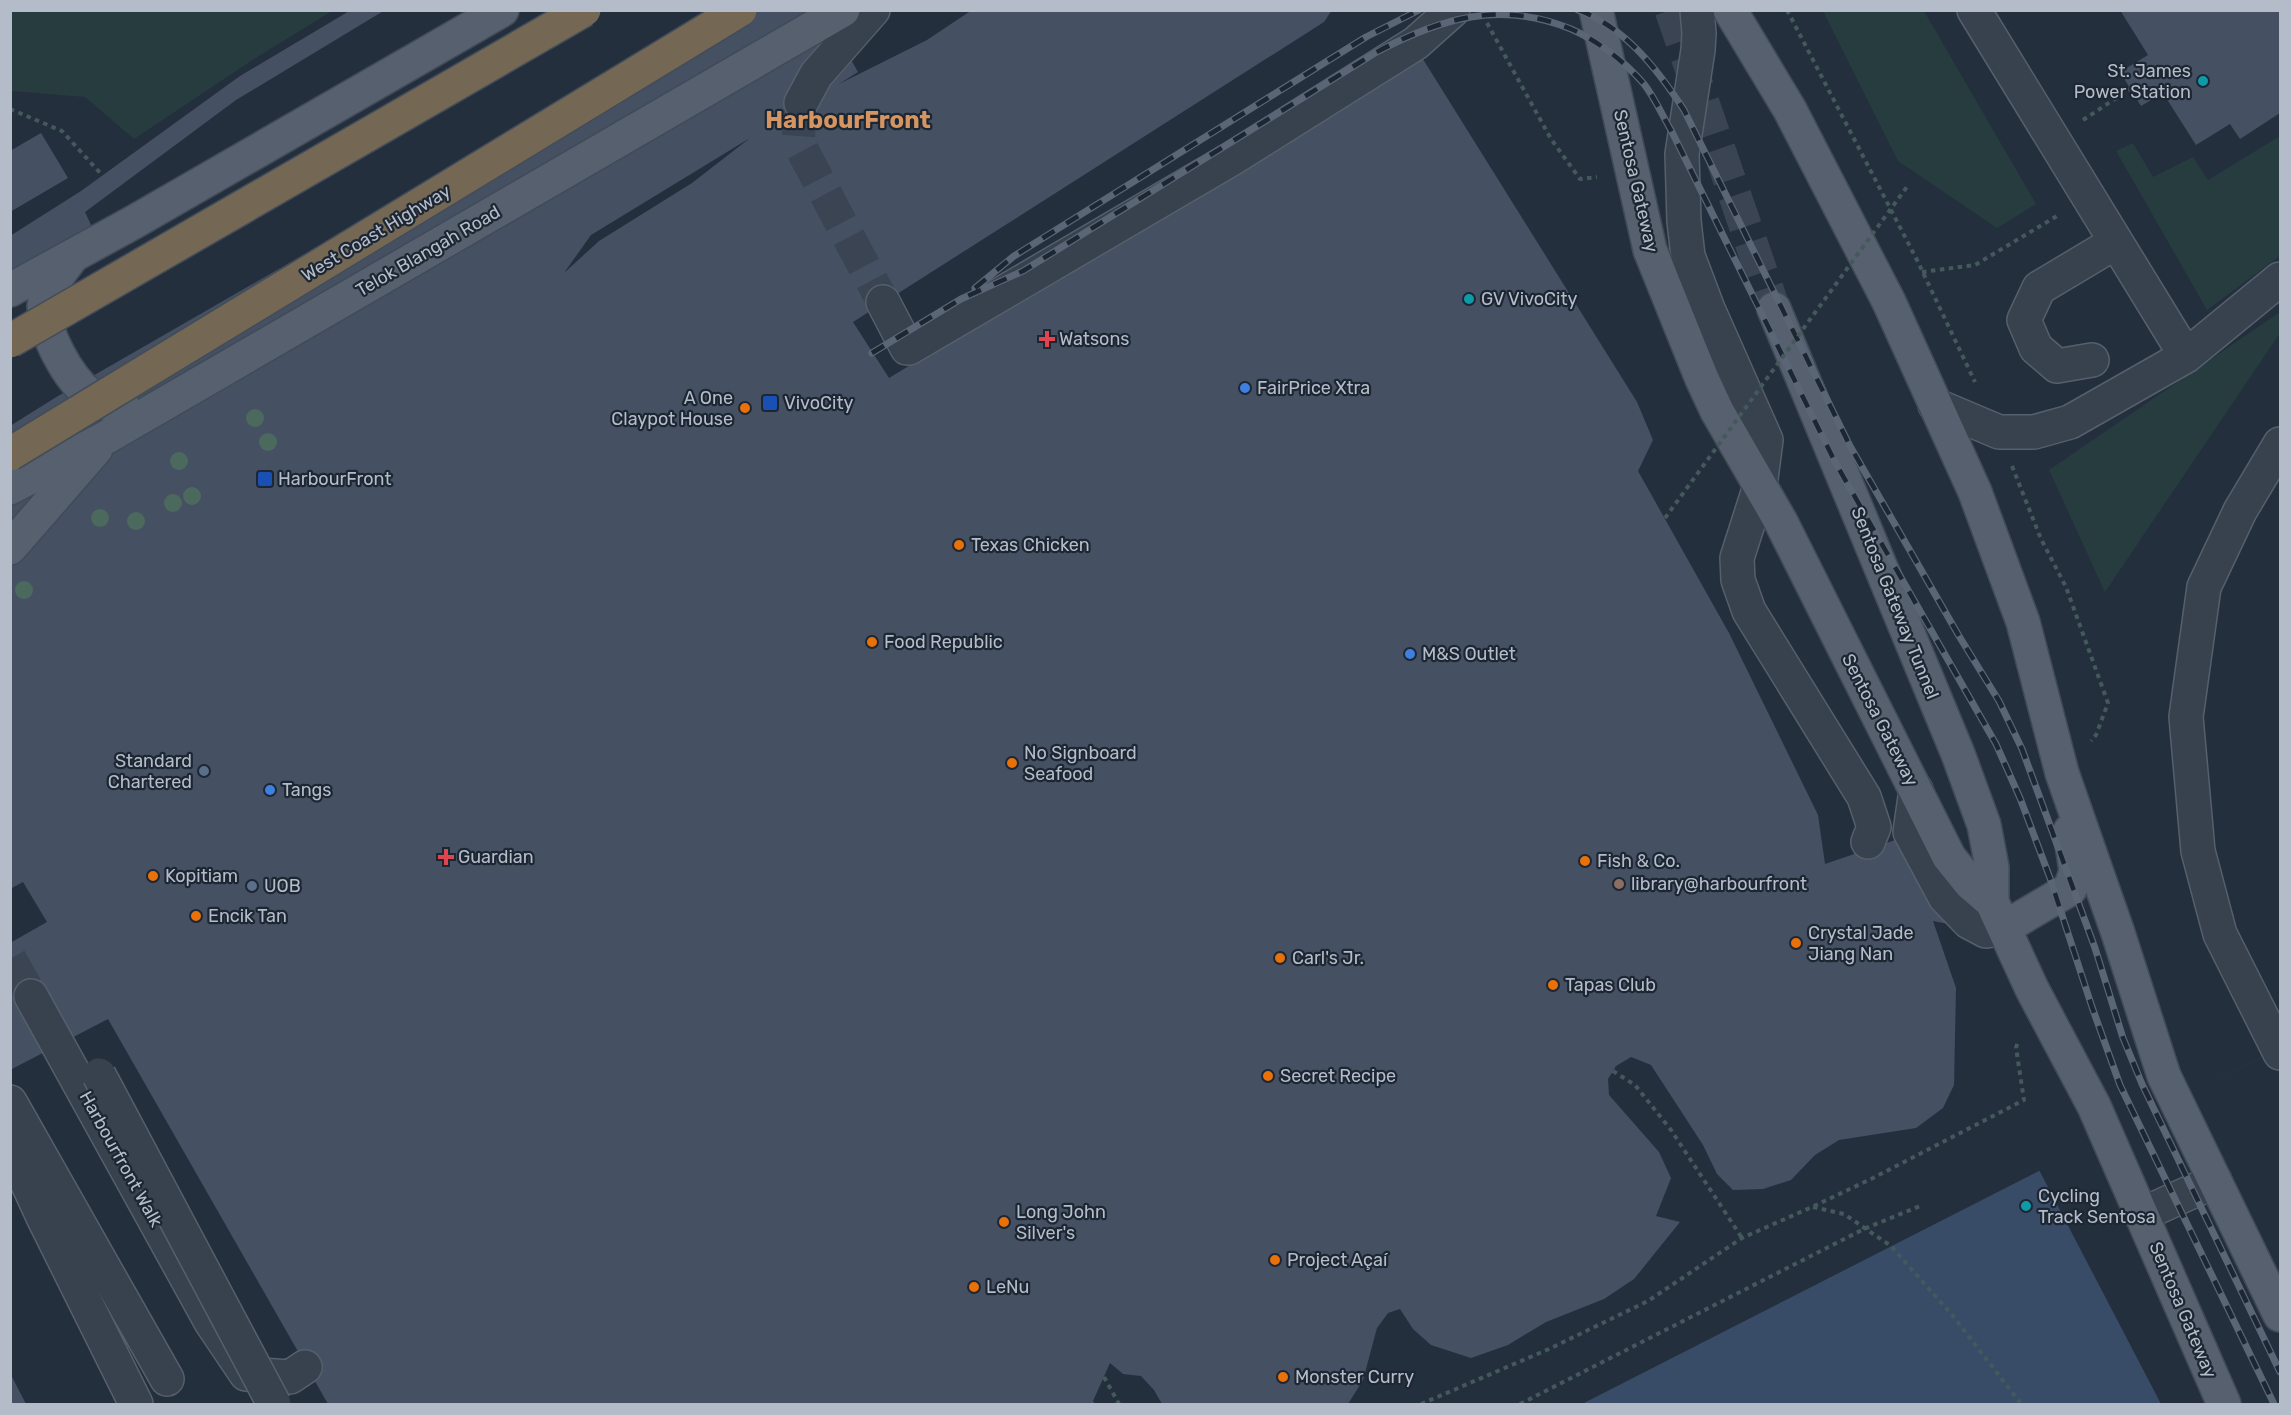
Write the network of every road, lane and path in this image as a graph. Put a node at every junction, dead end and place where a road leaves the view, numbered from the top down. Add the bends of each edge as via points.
1 (502, 10) edge
2 (584, 10) edge
3 (740, 10) edge
4 (843, 10) edge
5 (873, 10) edge
6 (1453, 10) edge
7 (1596, 10) edge
8 (1697, 10) edge
9 (1974, 10) edge
10 (1734, 15) edge
11 (1486, 20) dead end
12 (2130, 89) dead end
13 (801, 103) tunnel mouth
14 (10, 109) edge
15 (2074, 126) dead end
16 (1634, 171) junction
17 (102, 175) dead end
18 (1909, 184) dead end
19 (2116, 242) junction
20 (72, 258) junction
21 (2280, 279) edge
22 (10, 290) edge
23 (883, 302) tunnel mouth
24 (1774, 309) tunnel mouth
25 (10, 341) edge
26 (2186, 356) junction
27 (2092, 360) dead end
28 (1935, 405) junction
29 (153, 410) junction
30 (107, 436) junction
31 (2280, 444) edge
32 (10, 454) edge
33 (1760, 486) junction
34 (10, 489) edge
35 (1665, 518) dead end
36 (10, 548) edge
37 (2062, 773) junction
38 (1868, 842) dead end
39 (1998, 915) junction
40 (2032, 989) junction
41 (2280, 1053) edge
42 (1613, 1071) dead end
43 (10, 1102) edge
44 (10, 1145) edge
45 (2215, 1180) junction
46 (10, 1204) edge
47 (1920, 1206) dead end
48 (1812, 1207) junction
49 (2141, 1215) junction
50 (43, 1217) junction
51 (1864, 1228) junction
52 (1742, 1238) junction
53 (2280, 1315) edge
54 (305, 1367) dead end
55 (1104, 1377) dead end
56 (167, 1379) dead end
57 (136, 1404) edge
58 (274, 1404) edge
59 (1119, 1404) edge
60 (1421, 1404) edge
61 (1520, 1404) edge
62 (2021, 1404) edge
63 (2224, 1404) edge

1 - 20 main road
2 - 25 highway, bridge
3 - 32 highway, West Coast Highway, bridge
4 - 29 main road, Telok Blangah Road
5 - 13 lane via 816,75
6 - 23 lane via 1416,43 1233,158 908,349
7 - 16 main road, Sentosa Gateway
8 - 33 lane via 1698,50 1682,154 1688,256 1766,440
9 - 19 lane
10 - 28 main road via 1790,110 1889,302
11 - 16 path via 1551,139 1580,179
12 - 15 path
14 - 17 path via 62,131
16 - 33 main road, Sentosa Gateway via 1650,250 1712,403
18 - 35 path, bridge
19 - 26 lane
19 - 27 lane via 2039,288 2024,320 2036,348 2057,366
20 - 22 main road
20 - 29 main road via 56,278 44,305 49,333 60,356 73,378 90,395 112,406
21 - 26 lane
24 - 39 main road, Sentosa Gateway Tunnel via 1958,754 1984,825
26 - 28 lane via 2070,422 2034,432 1999,432
28 - 37 main road via 1975,492 2023,622
29 - 30 main road, Telok Blangah Road
30 - 34 main road, Telok Blangah Road
30 - 36 main road
31 - 41 lane via 2240,512 2204,587 2186,717 2198,851 2220,934
33 - 38 lane via 1737,558 1738,580 1749,611 1864,797 1874,827
33 - 39 main road, Sentosa Gateway via 1949,857
37 - 39 main road via 2076,871 2070,889 2066,894
37 - 45 main road via 2164,1076
39 - 40 main road, Sentosa Gateway
40 - 48 path via 2016,1048 2024,1100
40 - 49 main road, Sentosa Gateway via 2094,1106
42 - 52 path via 1635,1085 1671,1130
43 - 56 lane
44 - 50 lane
45 - 49 lane
45 - 53 main road
46 - 50 lane
47 - 51 path
48 - 51 path via 1844,1214
48 - 52 path
49 - 63 main road, Sentosa Gateway
50 - 57 lane
51 - 61 path
51 - 62 path via 1891,1246 1953,1316
52 - 60 path via 1648,1301
54 - 58 lane, Harbourfront Walk, bridge via 290,1377 246,1374 211,1322 39,1010 99,1075
55 - 59 path

